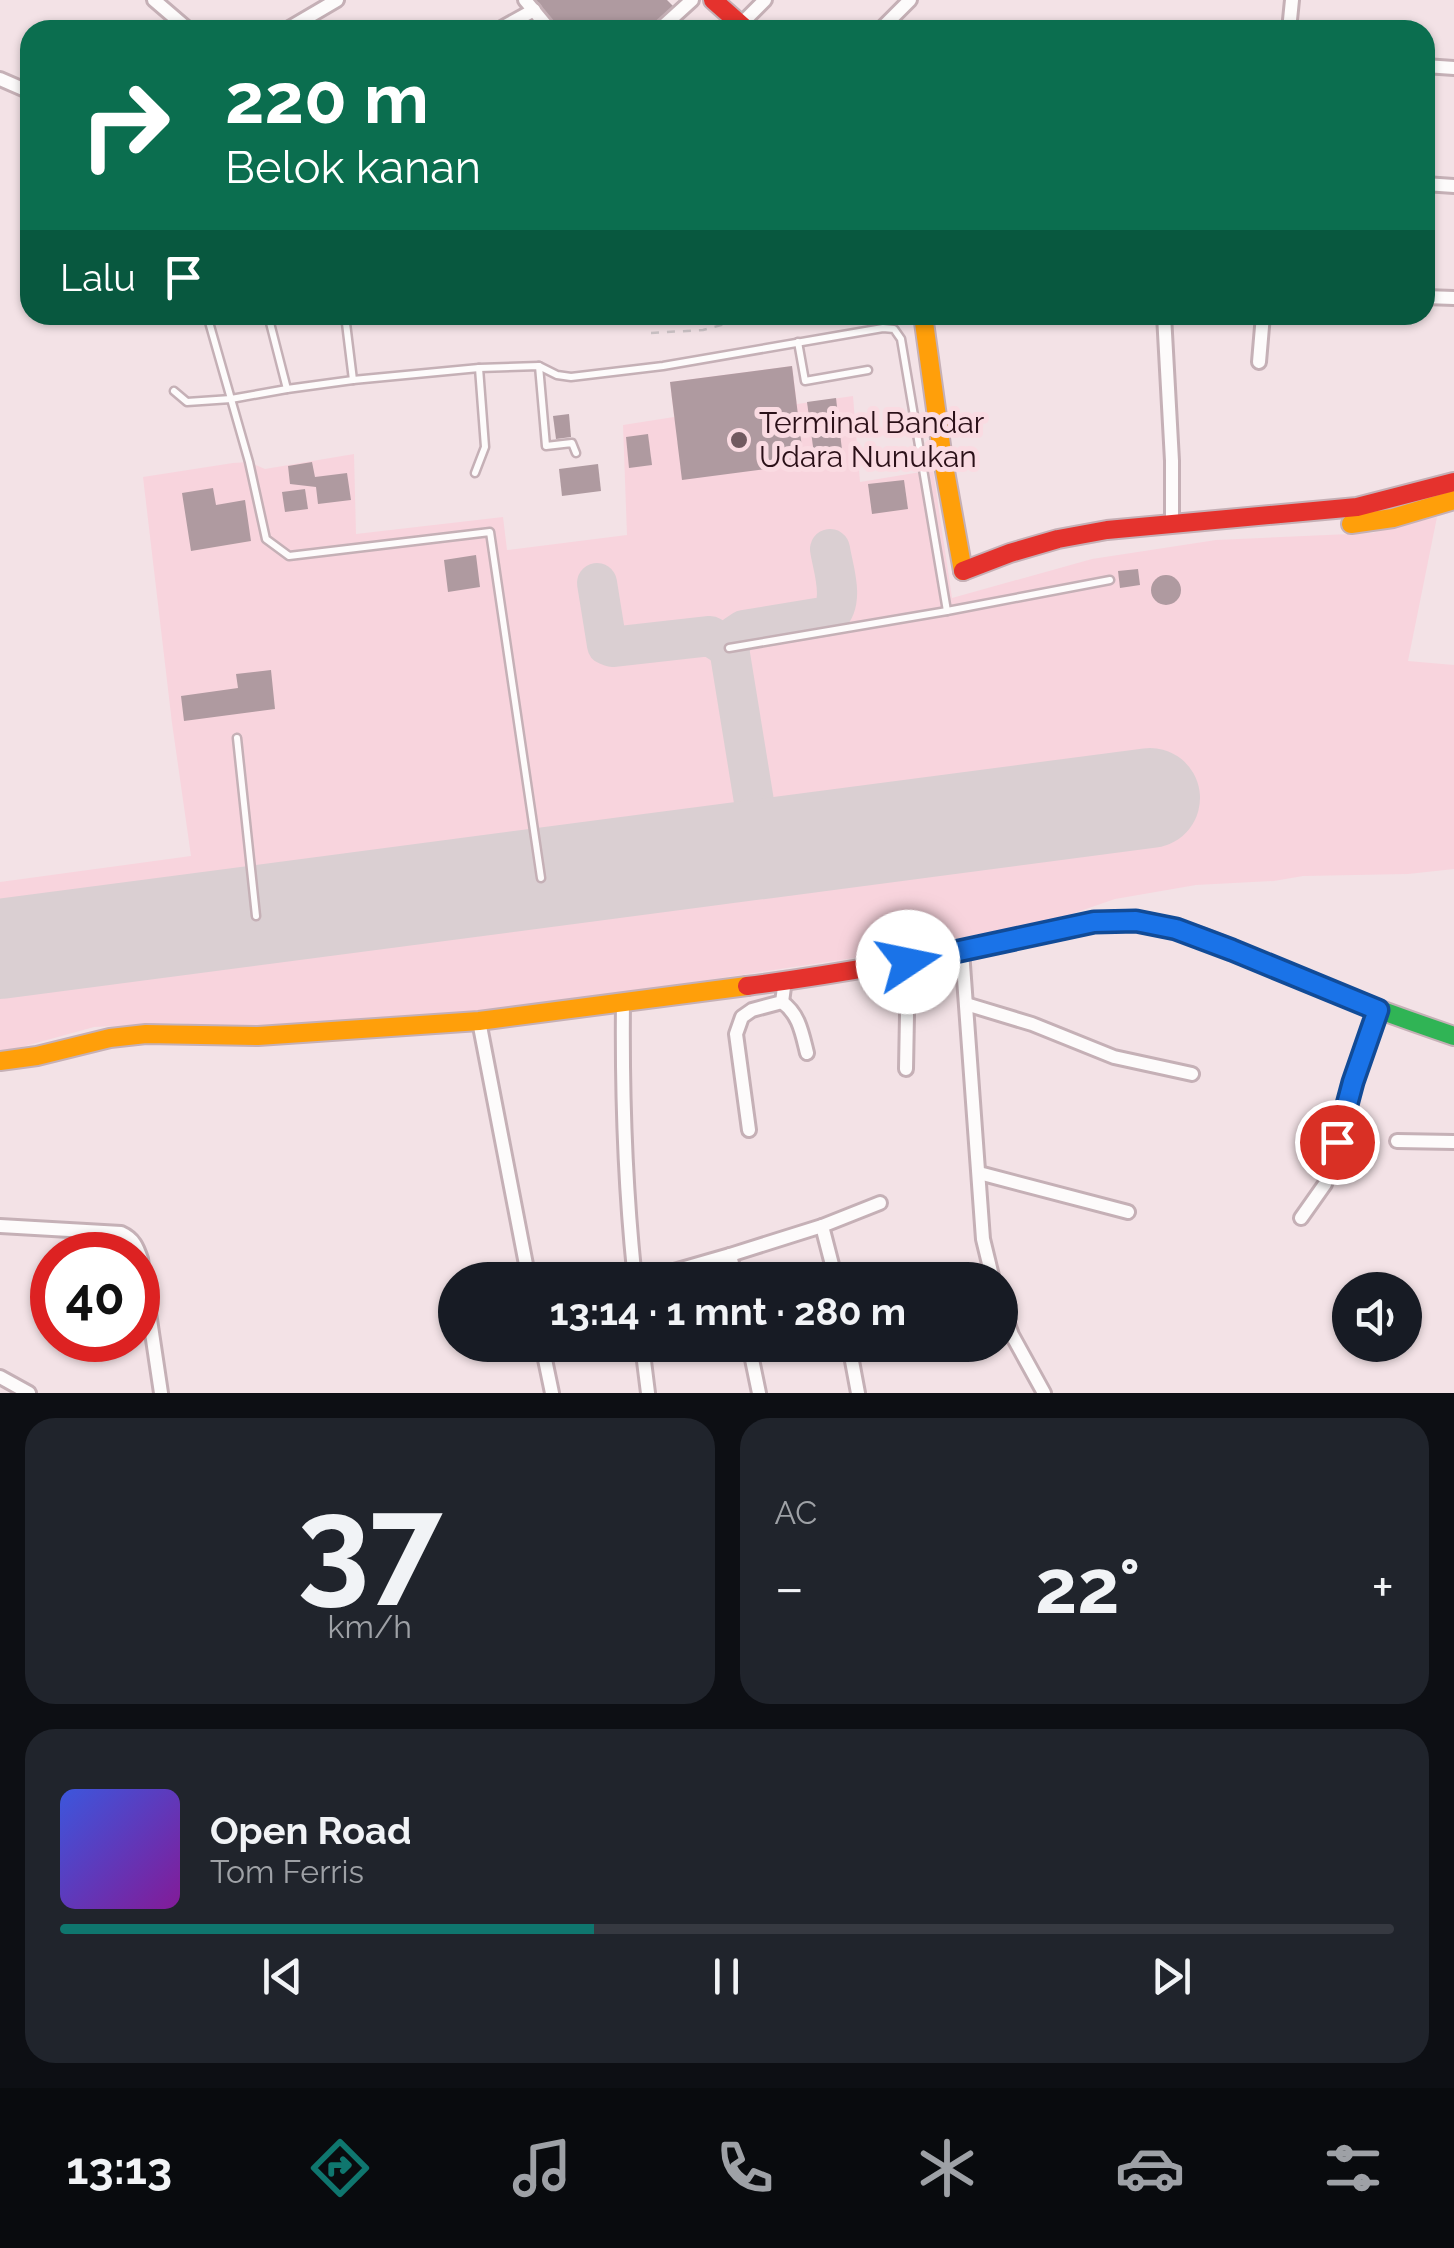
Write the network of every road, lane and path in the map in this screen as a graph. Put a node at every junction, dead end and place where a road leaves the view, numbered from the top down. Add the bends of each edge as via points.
1 (154, 0) edge
2 (338, 0) edge
3 (692, 0) edge
4 (713, 0) edge
5 (765, 0) edge
6 (910, 0) edge
7 (177, 20) edge
8 (303, 20) edge
9 (670, 20) edge
10 (736, 20) edge
11 (749, 20) edge
12 (890, 20) edge
13 (210, 325) edge
14 (271, 325) edge
15 (346, 325) edge
16 (719, 325) edge
17 (924, 325) edge
18 (1165, 325) edge
19 (1262, 325) edge
20 (651, 334) dead end
21 (798, 342) junction
22 (1259, 362) dead end
23 (539, 366) junction
24 (479, 368) junction
25 (868, 370) dead end
26 (352, 380) junction
27 (287, 388) junction
28 (174, 391) dead end
29 (231, 400) junction
30 (576, 454) dead end
31 (943, 460) junction
32 (920, 463) junction
33 (475, 473) dead end
34 (1454, 482) edge
35 (1454, 500) edge
36 (1172, 524) junction
37 (963, 571) junction
38 (1110, 580) dead end
39 (946, 611) junction
40 (730, 648) dead end
41 (238, 738) dead end
42 (541, 878) dead end
43 (256, 916) dead end
44 (962, 951) junction
45 (908, 962) junction
46 (786, 980) junction
47 (623, 1002) junction
48 (782, 1002) junction
49 (966, 1004) junction
50 (1378, 1010) junction
51 (479, 1021) junction
52 (1454, 1036) edge
53 (807, 1053) dead end
54 (0, 1061) edge
55 (906, 1069) dead end
56 (1192, 1074) dead end
57 (750, 1130) dead end
58 (1396, 1141) dead end
59 (1454, 1142) edge
60 (979, 1173) junction
61 (880, 1203) dead end
62 (1128, 1212) dead end
63 (1300, 1218) dead end
64 (0, 1226) edge
65 (822, 1226) junction
66 (730, 1255) junction
67 (526, 1262) edge
68 (632, 1262) edge
69 (706, 1262) edge
70 (732, 1262) edge
71 (831, 1262) edge
72 (989, 1262) edge
73 (1018, 1347) edge
74 (546, 1362) edge
75 (644, 1362) edge
76 (753, 1362) edge
77 (852, 1362) edge
78 (0, 1377) edge
79 (30, 1393) edge
80 (161, 1393) edge
81 (552, 1393) edge
82 (648, 1393) edge
83 (759, 1393) edge
84 (858, 1393) edge
85 (1044, 1393) edge

1 - 7 street
2 - 8 street
3 - 9 street
4 - 10 main road
5 - 11 street
6 - 12 street
13 - 29 lane
14 - 27 lane
15 - 26 lane
16 - 20 path
17 - 31 main road
18 - 36 street
19 - 22 street
21 - 23 lane via 571,377
21 - 25 lane via 805,381
21 - 32 lane via 894,330 901,339
23 - 24 lane
23 - 30 lane via 546,446 572,443
24 - 26 lane
24 - 33 lane via 485,447
26 - 27 lane
27 - 29 lane
28 - 29 lane via 187,402
29 - 42 lane via 266,539 289,556 490,532
31 - 32 lane
31 - 37 main road
32 - 39 lane
34 - 36 main road via 1356,507
35 - 37 main road via 1376,521 1096,548 977,578
36 - 37 main road via 1092,532
38 - 39 lane
39 - 40 lane
41 - 43 lane
44 - 45 main road
44 - 49 street
44 - 50 main road via 1094,922 1136,921 1176,929
45 - 46 main road
45 - 55 street
46 - 47 main road
46 - 48 street
47 - 51 main road
47 - 68 street
48 - 53 street via 798,1020
48 - 57 street via 752,1010 736,1034
49 - 56 street via 1114,1057
49 - 60 street
50 - 52 main road
50 - 63 street via 1325,1184
51 - 54 main road via 258,1036 146,1034
51 - 67 street
58 - 59 street
60 - 62 street
60 - 72 street
61 - 65 street
64 - 80 street via 130,1236 141,1259
65 - 66 street
65 - 71 street
66 - 69 street
66 - 70 street
73 - 85 street
74 - 81 street
75 - 82 street
76 - 83 street
77 - 84 street
78 - 79 street

